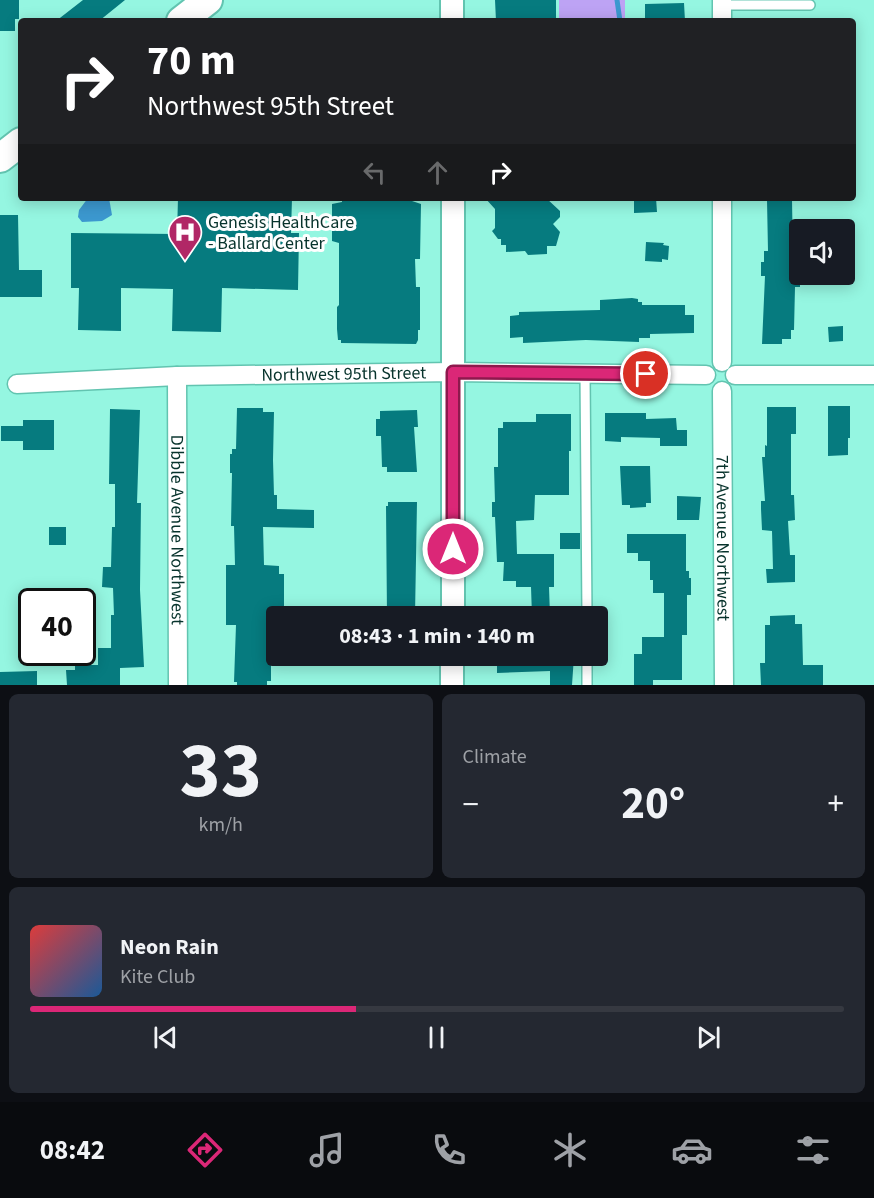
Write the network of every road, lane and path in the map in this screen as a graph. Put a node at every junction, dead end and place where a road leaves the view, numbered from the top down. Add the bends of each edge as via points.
1 (208, 0) edge
2 (452, 0) edge
3 (810, 5) dead end
4 (722, 9) edge
5 (185, 18) edge
6 (452, 18) edge
7 (18, 144) edge
8 (0, 158) edge
9 (453, 201) edge
10 (722, 201) edge
11 (728, 369) junction
12 (453, 372) junction
13 (585, 373) junction
14 (706, 375) junction
15 (874, 375) edge
16 (177, 376) junction
17 (17, 384) dead end
18 (722, 391) junction
19 (453, 606) edge
20 (587, 606) edge
21 (452, 666) edge
22 (587, 666) edge
23 (178, 685) edge
24 (452, 685) edge
25 (587, 685) edge
26 (724, 685) edge

1 - 5 main road
2 - 6 street
3 - 4 lane
7 - 8 main road
9 - 12 street
10 - 11 street
11 - 14 street via 713,364
11 - 15 street
11 - 18 street via 731,387
12 - 13 street, Northwest 95th Street
12 - 16 street, Northwest 95th Street
12 - 19 street
13 - 14 street, Northwest 95th Street
13 - 20 lane
14 - 18 street via 709,386
16 - 17 street, Northwest 95th Street
16 - 23 street, Dibble Avenue Northwest
18 - 26 street, 7th Avenue Northwest
21 - 24 street
22 - 25 lane

